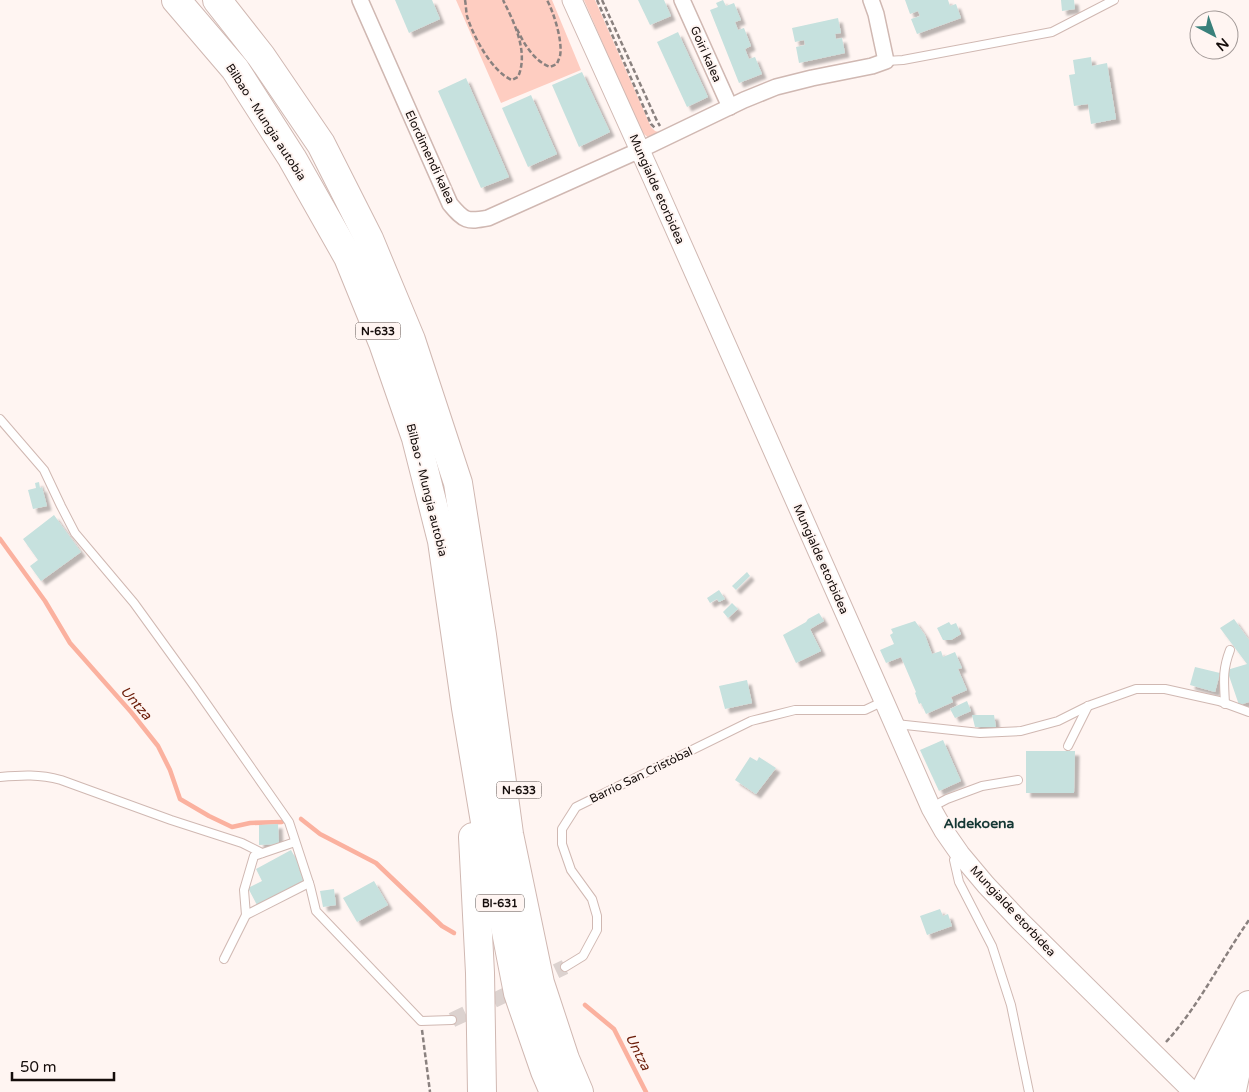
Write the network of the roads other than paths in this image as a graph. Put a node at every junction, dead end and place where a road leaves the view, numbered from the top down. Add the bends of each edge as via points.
1 (176, 0) edge
2 (217, 0) edge
3 (360, 0) edge
4 (572, 0) edge
5 (682, 0) edge
6 (872, 0) edge
7 (1114, 0) edge
8 (886, 61) junction
9 (730, 107) junction
10 (640, 150) junction
11 (0, 420) edge
12 (458, 484) junction
13 (1230, 650) dead end
14 (884, 701) junction
15 (1226, 704) junction
16 (1088, 706) junction
17 (466, 708) junction
18 (1249, 712) edge
19 (894, 724) junction
20 (1068, 746) dead end
21 (0, 777) edge
22 (1018, 780) dead end
23 (931, 808) junction
24 (295, 842) junction
25 (262, 853) junction
26 (960, 854) junction
27 (309, 882) junction
28 (246, 915) junction
29 (224, 959) dead end
30 (565, 967) tunnel mouth
31 (1249, 1005) edge
32 (452, 1020) tunnel mouth
33 (1249, 1042) edge
34 (1249, 1060) edge
35 (1231, 1091) edge
36 (482, 1092) edge
37 (554, 1092) edge
38 (579, 1092) edge
39 (596, 1092) edge
40 (1029, 1092) edge
41 (1193, 1092) edge
42 (1204, 1092) edge

1 - 17 highway, Bilbao - Mungia autobia / N-633 via 235,70 292,158 348,257 383,343 416,438 442,541
2 - 12 highway, Bilbao - Mungia autobia / N-633 via 261,56 321,144 369,240 411,340
3 - 10 street, Elordimendi kalea via 450,204 466,219 488,218
4 - 10 street, Mungialde etorbidea
5 - 9 street, Goiri kalea
6 - 8 street
7 - 8 lane via 1052,32
8 - 9 street, Elordimendi kalea via 776,87
9 - 10 street, Elordimendi kalea
10 - 14 street, Mungialde etorbidea
11 - 24 lane via 44,470 75,533 134,603 194,686 289,822
12 - 38 highway, Bilbao - Mungia autobia / BI-631 via 509,834 540,983
12 - 39 highway, N-633 via 490,586 521,805 555,980
13 - 15 lane via 1224,672
14 - 19 street, Mungialde etorbidea
14 - 30 lane, Barrio San Cristóbal via 865,710 795,710 751,720 576,807 562,829 562,844 571,870 592,899 598,916 597,930 583,956
15 - 16 lane via 1165,689 1136,689
15 - 18 lane
16 - 19 lane via 1058,721 1021,731 980,733
16 - 20 lane
17 - 36 highway via 480,974
17 - 37 highway, Bilbao - Mungia autobia / BI-631 via 518,993
19 - 23 street, Mungialde etorbidea
21 - 25 lane via 46,776 61,780 242,843
22 - 23 lane via 982,786
23 - 26 street, Mungialde etorbidea
24 - 25 lane
24 - 27 lane
25 - 28 lane via 254,856 244,890
26 - 40 lane via 954,860 959,882 992,946 1011,1004
26 - 41 street, Mungialde etorbidea via 1020,921
27 - 28 lane
27 - 32 lane via 316,911 421,1021
28 - 29 lane
31 - 42 highway
33 - 35 highway via 1237,1066
34 - 35 highway

